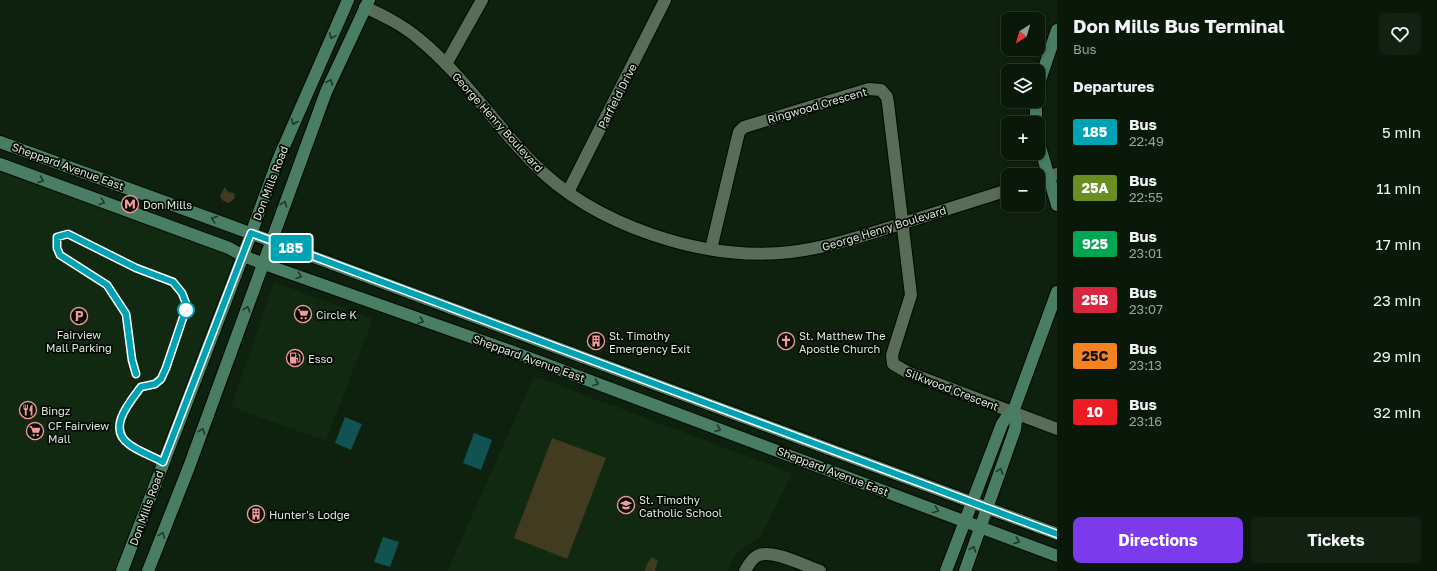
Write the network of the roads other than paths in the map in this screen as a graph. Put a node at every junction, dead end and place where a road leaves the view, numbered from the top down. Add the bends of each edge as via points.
1 (348, 0) edge
2 (482, 0) edge
3 (665, 0) edge
4 (367, 4) edge
5 (1057, 30) edge
6 (446, 64) junction
7 (1045, 65) edge
8 (0, 142) edge
9 (1043, 160) edge
10 (0, 164) edge
11 (1048, 177) edge
12 (568, 192) junction
13 (1001, 192) edge
14 (1057, 205) edge
15 (902, 223) junction
16 (251, 233) junction
17 (271, 241) junction
18 (711, 249) junction
19 (243, 256) junction
20 (262, 263) junction
21 (1057, 292) edge
22 (1013, 412) junction
23 (1057, 429) edge
24 (973, 503) junction
25 (987, 508) junction
26 (965, 522) junction
27 (980, 528) junction
28 (1057, 534) edge
29 (1057, 556) edge
30 (123, 571) edge
31 (148, 571) edge
32 (745, 571) edge
33 (820, 571) edge
34 (946, 571) edge
35 (965, 571) edge

1 -> 16 main road, Don Mills Road via 278,160
2 - 6 street
3 - 12 street, Parfield Drive
4 - 6 street, George Henry Boulevard via 419,39
17 -> 4 main road, Don Mills Road via 326,92
5 - 7 main road
6 - 12 street, George Henry Boulevard via 532,162
16 -> 8 main road, Sheppard Avenue East
9 - 11 main road
10 -> 19 main road, Sheppard Avenue East via 229,248
11 - 14 main road
12 - 18 street, George Henry Boulevard via 626,226 680,243
13 - 15 street, George Henry Boulevard
15 - 18 street, George Henry Boulevard via 850,240 791,252
15 - 18 street, Ringwood Crescent via 887,97 881,90 869,89 744,127 739,132
15 - 22 street, Silkwood Crescent via 911,295 892,355 893,364 907,372
16 - 17 main road, Sheppard Avenue East
16 - 19 main road, Don Mills Road
17 - 20 main road, Don Mills Road
17 - 24 main road, Sheppard Avenue East
19 - 20 main road, Sheppard Avenue East
19 - 30 main road, Don Mills Road
20 -> 26 main road, Sheppard Avenue East via 513,352
31 -> 20 main road, Don Mills Road via 189,468
21 - 22 main road
22 - 23 street, Silkwood Crescent
22 - 24 main road via 1002,424
25 -> 22 main road via 1015,429
24 - 25 main road, Sheppard Avenue East
24 - 26 main road
25 - 27 main road
25 - 28 main road, Sheppard Avenue East
26 - 27 main road, Sheppard Avenue East
26 - 34 main road
27 -> 29 main road, Sheppard Avenue East
35 -> 27 main road
32 - 33 street via 757,556 774,554

